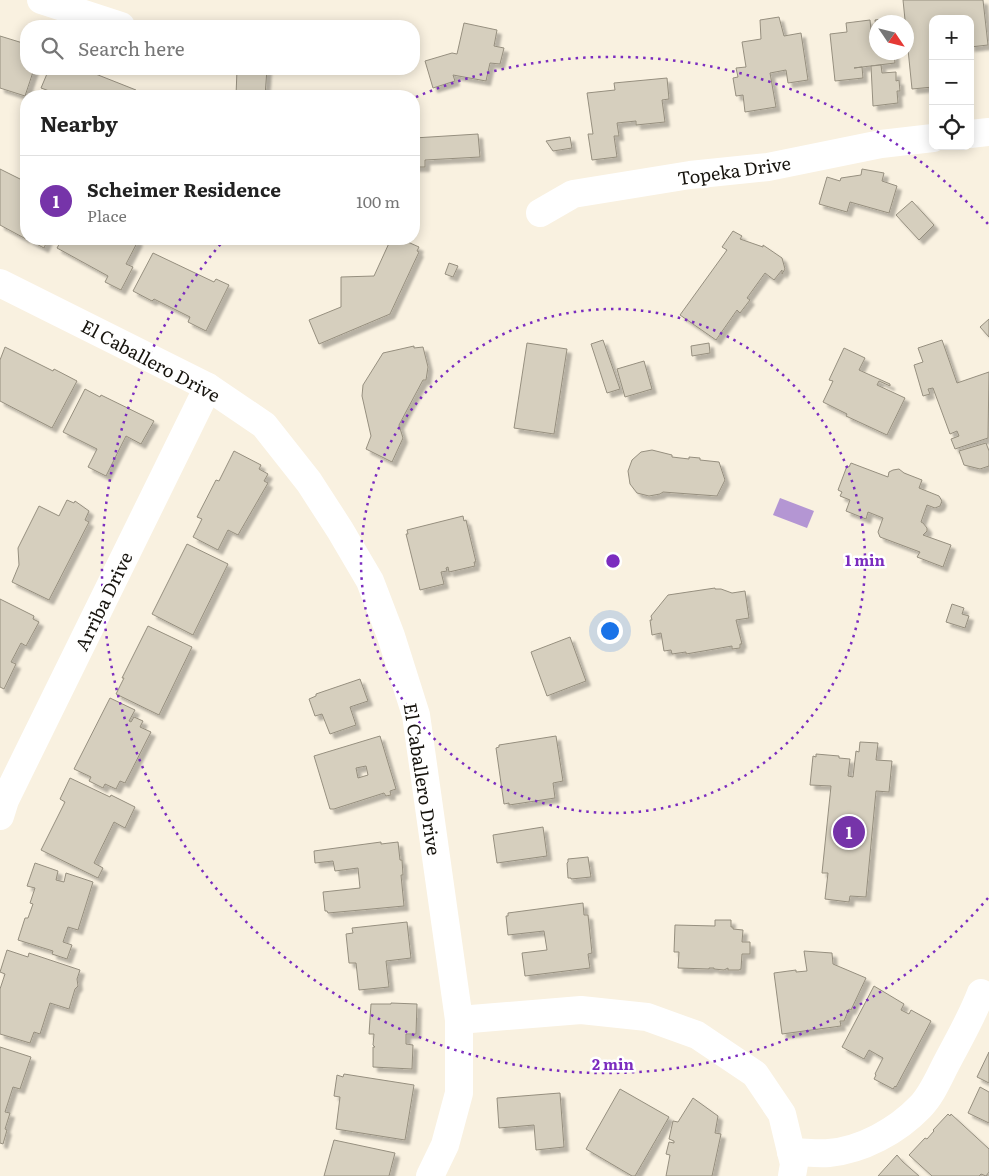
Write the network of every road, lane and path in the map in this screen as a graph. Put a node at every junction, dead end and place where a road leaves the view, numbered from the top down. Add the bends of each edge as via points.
1 (41, 0) edge
2 (103, 20) edge
3 (989, 132) edge
4 (974, 134) edge
5 (929, 138) edge
6 (540, 213) dead end
7 (0, 283) edge
8 (208, 387) junction
9 (0, 816) edge
10 (981, 993) dead end
11 (459, 1020) junction
12 (792, 1164) edge
13 (430, 1176) edge

1 - 2 street
3 - 4 street
5 - 6 street, Topeka Drive via 881,144 768,167 573,194
7 - 8 street, El Caballero Drive
8 - 9 street, Arriba Drive
8 - 11 street, El Caballero Drive via 264,425 309,482 370,581 416,716
10 - 12 street via 932,1090 920,1107 881,1136 854,1148
11 - 12 street via 581,1010 647,1017 697,1035 755,1074 782,1114
11 - 13 street, El Caballero Drive via 459,1093 445,1145

